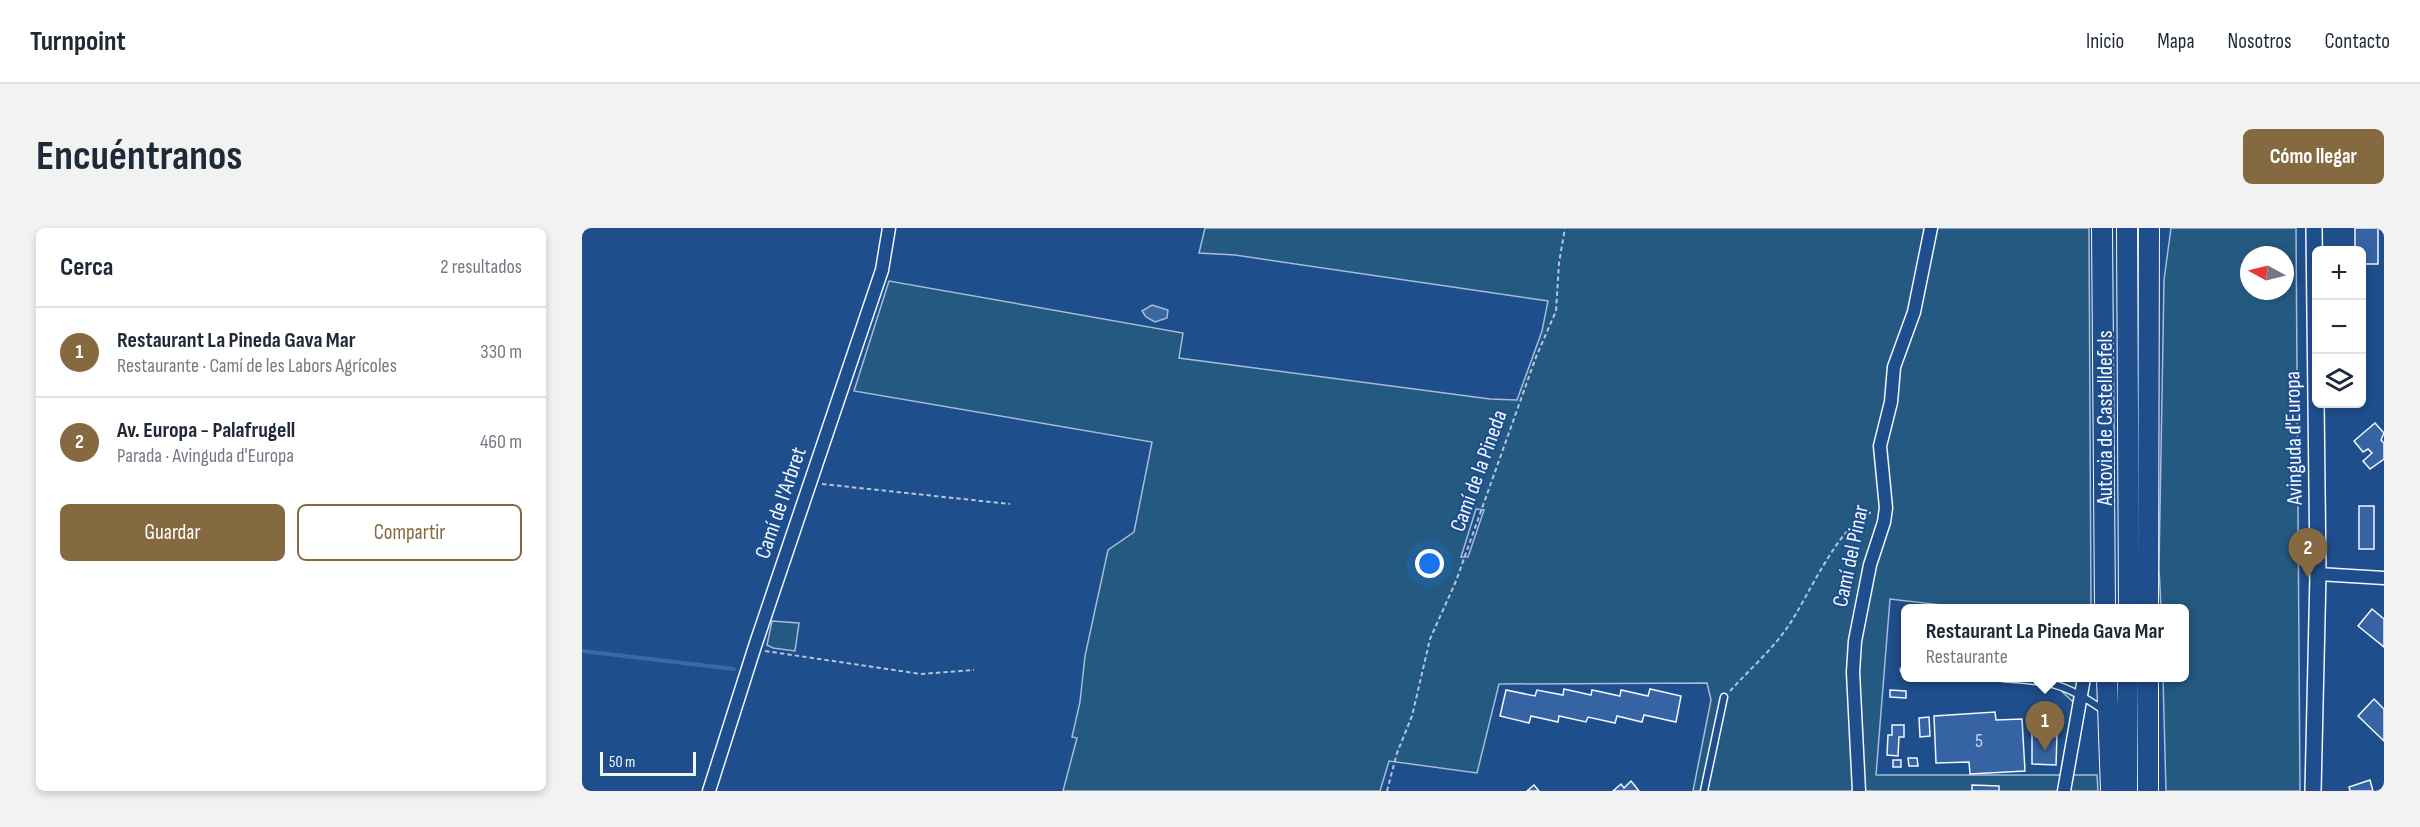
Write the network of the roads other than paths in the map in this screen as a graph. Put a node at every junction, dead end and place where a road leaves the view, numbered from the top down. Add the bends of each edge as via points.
1 (889, 228) edge
2 (1931, 228) edge
3 (2102, 228) edge
4 (2127, 228) edge
5 (2150, 228) edge
6 (2160, 228) edge
7 (2314, 228) edge
8 (2149, 312) junction
9 (2318, 574) junction
10 (2384, 578) edge
11 (2105, 584) junction
12 (2100, 604) edge
13 (2105, 604) edge
14 (2128, 604) edge
15 (2148, 604) edge
16 (2051, 682) edge
17 (2083, 682) edge
18 (2106, 682) edge
19 (2128, 682) edge
20 (2148, 682) edge
21 (2081, 694) junction
22 (1724, 697) road end
23 (2108, 714) junction
24 (709, 791) edge
25 (1704, 791) edge
26 (1859, 791) edge
27 (2064, 791) edge
28 (2110, 791) edge
29 (2127, 791) edge
30 (2148, 791) edge
31 (2313, 791) edge

1 - 24 street, Camí de l'Arbret via 882,270
2 - 26 street, Camí del Pinar via 1914,312 1894,367 1893,393 1880,446 1886,508 1865,584 1855,641 1852,672
3 - 11 highway
4 - 14 highway, Autovia de Castelldefels
5 - 8 highway, Autovia de Castelldefels
6 - 8 highway
7 - 9 street, Avinguda d'Europa
8 - 15 highway, Autovia de Castelldefels
9 - 10 street
9 - 31 street, Avinguda d'Europa
11 - 12 street
11 - 13 highway
16 - 21 lane
17 - 21 street
18 - 23 highway
19 - 29 highway
20 - 30 highway
21 - 23 lane
21 - 27 street
22 - 25 lane
23 - 28 highway

